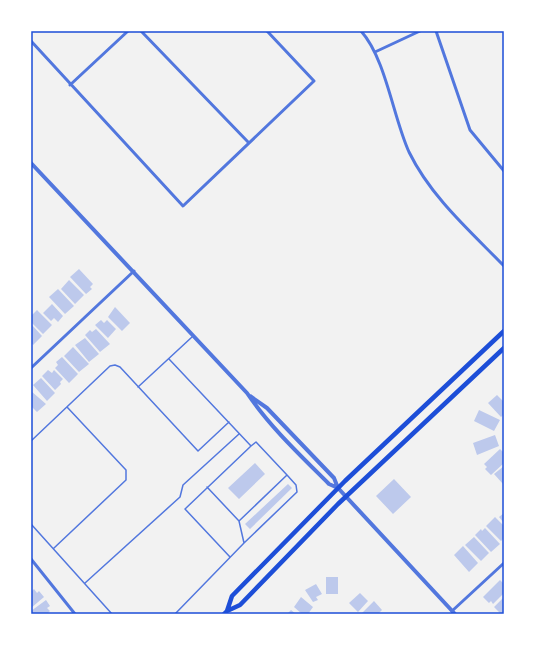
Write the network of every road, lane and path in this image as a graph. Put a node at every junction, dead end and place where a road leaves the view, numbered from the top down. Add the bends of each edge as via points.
1 (128, 31) edge
2 (141, 31) edge
3 (267, 31) edge
4 (361, 31) edge
5 (420, 31) edge
6 (436, 31) edge
7 (31, 42) edge
8 (374, 52) junction
9 (70, 85) junction
10 (249, 143) junction
11 (31, 163) edge
12 (504, 171) edge
13 (504, 266) edge
14 (134, 271) junction
15 (504, 331) edge
16 (193, 336) junction
17 (504, 348) edge
18 (169, 359) junction
19 (31, 368) edge
20 (138, 388) junction
21 (247, 393) junction
22 (67, 407) junction
23 (229, 422) junction
24 (240, 434) junction
25 (31, 441) edge
26 (251, 446) junction
27 (287, 475) junction
28 (208, 487) junction
29 (338, 488) junction
30 (346, 496) junction
31 (239, 521) junction
32 (31, 524) edge
33 (244, 543) junction
34 (54, 548) junction
35 (230, 557) junction
36 (31, 559) edge
37 (504, 563) edge
38 (85, 583) junction
39 (225, 612) edge
40 (453, 613) edge
41 (75, 614) edge
42 (112, 614) edge
43 (175, 614) edge

1 - 9 street
2 - 10 street
3 - 10 street via 314,81
4 - 8 street
5 - 8 street
6 - 12 street via 470,130
7 - 9 street
8 - 13 street via 409,152 429,185
9 - 10 street via 183,206
11 - 14 street
14 - 16 street
14 - 19 street
15 - 29 main road
16 - 18 lane
16 - 21 street
17 - 30 main road
18 - 20 lane
18 - 23 lane
20 - 22 lane via 120,368 110,366
20 - 23 lane via 198,451
21 - 29 street via 267,408 334,478
21 - 29 street via 260,413 290,445 329,484
22 - 25 lane
22 - 34 lane via 126,470 126,480
23 - 24 lane
24 - 26 lane
24 - 38 lane via 183,485 180,497
26 - 27 lane via 256,442
26 - 28 lane
27 - 31 lane
27 - 33 lane via 296,485 297,492
28 - 31 lane
28 - 35 lane via 185,509
29 - 30 street
29 - 39 main road via 232,596
30 - 39 main road via 240,605
30 - 40 street
31 - 33 lane
32 - 34 lane
33 - 35 lane
34 - 38 lane
35 - 43 lane
36 - 41 street
37 - 40 street
38 - 42 lane

